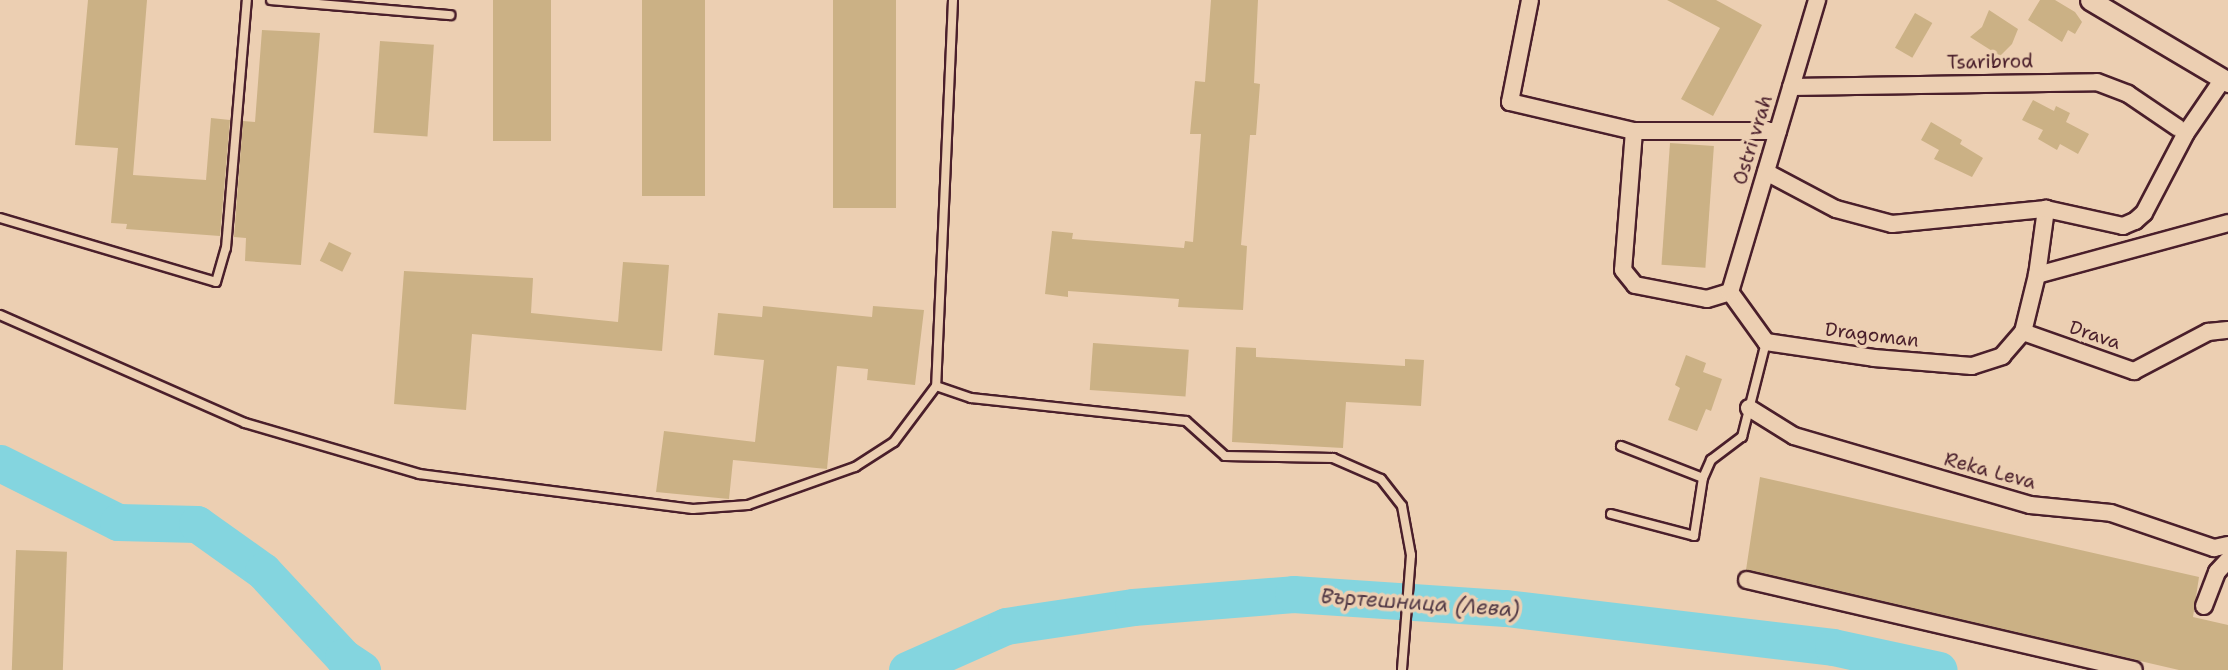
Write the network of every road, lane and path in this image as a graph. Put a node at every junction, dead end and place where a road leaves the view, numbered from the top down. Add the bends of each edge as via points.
1 (247, 0) edge
2 (271, 0) edge
3 (953, 0) edge
4 (1530, 0) edge
5 (1817, 0) edge
6 (2090, 0) edge
7 (2110, 0) edge
8 (450, 15) dead end
9 (2140, 29) junction
10 (2226, 81) edge
11 (1791, 88) junction
12 (2178, 128) dead end
13 (1634, 131) junction
14 (1778, 131) junction
15 (1766, 172) junction
16 (2046, 209) junction
17 (0, 218) edge
18 (2228, 223) edge
19 (2037, 275) junction
20 (1730, 292) junction
21 (0, 315) edge
22 (2228, 330) edge
23 (2023, 332) junction
24 (1766, 342) junction
25 (936, 386) junction
26 (1749, 408) junction
27 (1620, 446) dead end
28 (1703, 478) junction
29 (1611, 514) dead end
30 (2228, 545) edge
31 (2228, 560) edge
32 (1747, 580) dead end
33 (2204, 606) dead end
34 (1402, 670) edge
35 (2134, 670) edge

1 - 17 lane via 226,248 216,282
2 - 8 lane
3 - 25 lane
4 - 13 street via 1510,102
5 - 11 street, Ostri vrah
6 - 9 street
7 - 9 street
9 - 10 street
10 - 16 street via 2186,133 2144,213 2135,221 2123,226
11 - 12 street, Tsaribrod via 2097,82 2128,94
11 - 14 street, Ostri vrah
13 - 14 street
13 - 20 street via 1623,270 1635,285 1707,299
14 - 15 street, Ostri vrah
15 - 16 street via 1836,209 1892,224
15 - 20 street, Ostri vrah
16 - 19 street
18 - 19 street
19 - 23 street
20 - 24 street
21 - 25 lane via 245,423 419,474 693,509 748,505 855,467 894,442
22 - 23 street, Drava via 2208,332 2134,371
23 - 24 street, Dragoman via 2002,356 1972,366
24 - 26 lane
25 - 34 lane via 971,398 1186,421 1225,456 1333,458 1381,479 1402,506 1411,555
26 - 28 lane via 1742,437 1711,460
26 - 30 street, Reka Leva via 1794,436 2030,505 2111,513 2214,548
27 - 28 lane
28 - 29 lane via 1694,536
31 - 33 street via 2217,572
32 - 35 street

